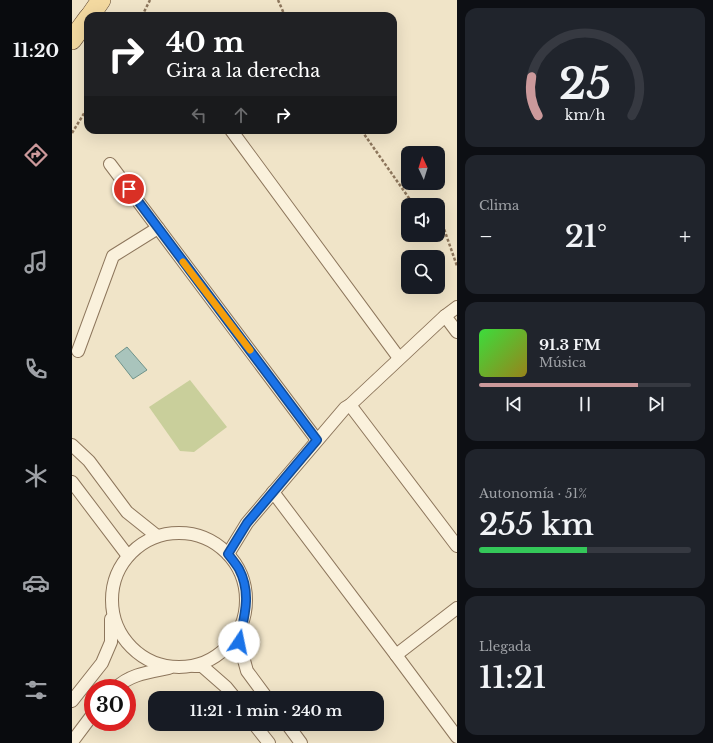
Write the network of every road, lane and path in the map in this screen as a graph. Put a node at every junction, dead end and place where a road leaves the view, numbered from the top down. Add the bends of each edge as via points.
1 (101, 0) edge
2 (150, 0) edge
3 (278, 0) edge
4 (93, 12) edge
5 (144, 12) edge
6 (283, 12) edge
7 (84, 24) edge
8 (72, 40) edge
9 (84, 114) edge
10 (72, 133) edge
11 (234, 134) edge
12 (364, 134) edge
13 (110, 164) dead end
14 (409, 198) edge
15 (158, 228) junction
16 (445, 232) edge
17 (457, 266) edge
18 (457, 308) edge
19 (445, 316) junction
20 (457, 332) edge
21 (78, 351) dead end
22 (399, 358) junction
23 (350, 405) junction
24 (317, 440) junction
25 (72, 445) edge
26 (72, 482) edge
27 (273, 492) junction
28 (157, 536) junction
29 (457, 546) edge
30 (228, 554) junction
31 (128, 556) junction
32 (111, 607) junction
33 (457, 608) edge
34 (242, 624) junction
35 (396, 655) junction
36 (194, 666) junction
37 (171, 668) junction
38 (130, 679) edge
39 (229, 691) edge
40 (262, 691) edge
41 (72, 701) edge
42 (84, 726) edge
43 (260, 731) edge
44 (292, 731) edge
45 (457, 737) edge
46 (72, 742) edge
47 (269, 743) edge
48 (301, 743) edge

1 - 4 main road
2 - 5 path
3 - 6 path
7 - 8 main road
9 - 10 path
11 - 22 street
12 - 14 path
13 - 15 street
15 - 21 street via 113,256
15 - 24 street
16 - 17 path
18 - 19 street
19 - 20 street
19 - 22 street
22 - 23 street
23 - 24 street
23 - 29 street
24 - 27 street
25 - 28 street via 89,460 128,512
26 - 31 street
27 - 30 street via 247,523
27 - 35 street
28 - 30 street via 176,533 195,535 213,542
28 - 31 street via 141,544
30 - 34 street via 239,569 246,587 246,606
31 - 32 street via 118,571 112,589
32 - 37 street via 117,629 130,648 149,661
32 - 41 street via 111,642 102,663
33 - 35 street
34 - 36 street via 231,644 214,658
34 - 40 street via 239,642 247,671
35 - 45 street
36 - 37 street
36 - 39 street via 202,666
37 - 38 street
42 - 46 street
43 - 47 street
44 - 48 street

